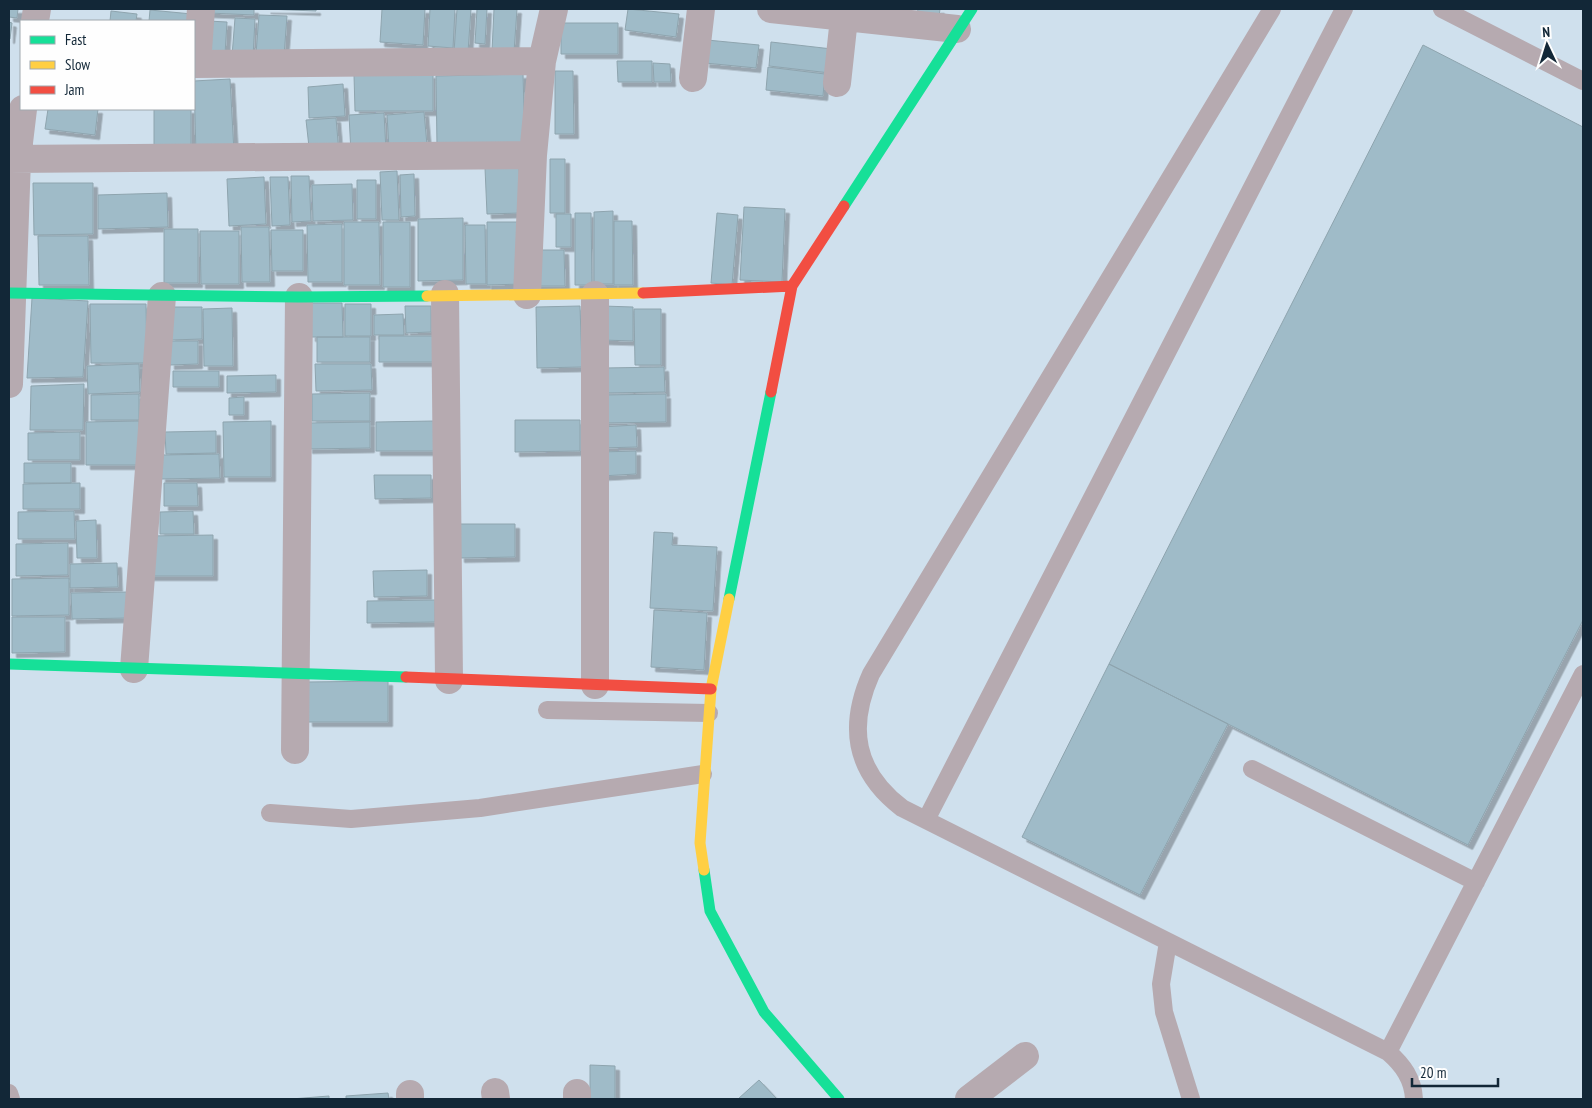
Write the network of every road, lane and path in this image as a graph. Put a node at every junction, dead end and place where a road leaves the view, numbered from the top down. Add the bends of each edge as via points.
1 (201, 9) edge
2 (554, 9) edge
3 (701, 9) edge
4 (771, 9) edge
5 (1272, 9) edge
6 (1344, 9) edge
7 (1442, 9) edge
8 (845, 13) edge
9 (965, 19) edge
10 (542, 61) junction
11 (196, 64) edge
12 (694, 78) dead end
13 (1583, 81) edge
14 (837, 83) dead end
15 (24, 110) edge
16 (533, 155) junction
17 (13, 159) edge
18 (792, 286) junction
19 (10, 293) edge
20 (445, 294) junction
21 (527, 295) junction
22 (595, 295) junction
23 (162, 296) junction
24 (299, 297) junction
25 (9, 384) edge
26 (9, 664) edge
27 (134, 669) junction
28 (296, 673) junction
29 (1583, 674) edge
30 (449, 680) junction
31 (595, 685) junction
32 (710, 690) junction
33 (546, 710) dead end
34 (708, 712) junction
35 (295, 750) dead end
36 (1252, 768) dead end
37 (703, 774) junction
38 (270, 813) dead end
39 (926, 820) junction
40 (1476, 882) junction
41 (1168, 942) junction
42 (1388, 1052) junction
43 (1024, 1056) dead end
44 (9, 1093) edge
45 (11, 1099) edge
46 (839, 1099) edge
47 (969, 1099) edge
48 (1191, 1099) edge
49 (1414, 1099) edge

1 - 11 street
2 - 10 street
3 - 12 street
4 - 8 street
5 - 39 lane via 862,694 857,736 873,780 886,796
6 - 39 lane
7 - 13 lane
8 - 9 street
8 - 14 street
9 - 18 street
10 - 11 street
10 - 16 street
15 - 17 street
16 - 17 street
16 - 21 street
17 - 19 street
18 - 22 street
18 - 32 street
19 - 23 street
19 - 25 street
20 - 21 street
20 - 24 street
20 - 30 street
21 - 22 street
22 - 31 street
23 - 24 street
23 - 27 street
24 - 28 street
26 - 27 street
27 - 28 street
28 - 30 street
28 - 35 street
29 - 40 lane
30 - 31 street
31 - 32 street
32 - 34 street
33 - 34 lane
34 - 37 street
36 - 40 lane
37 - 38 lane via 480,808 351,819
37 - 46 street via 700,843 710,911 764,1012
39 - 41 lane
40 - 42 lane
41 - 42 lane
41 - 48 lane via 1161,984 1164,1012
42 - 49 lane via 1409,1078
43 - 47 street
44 - 45 lane

